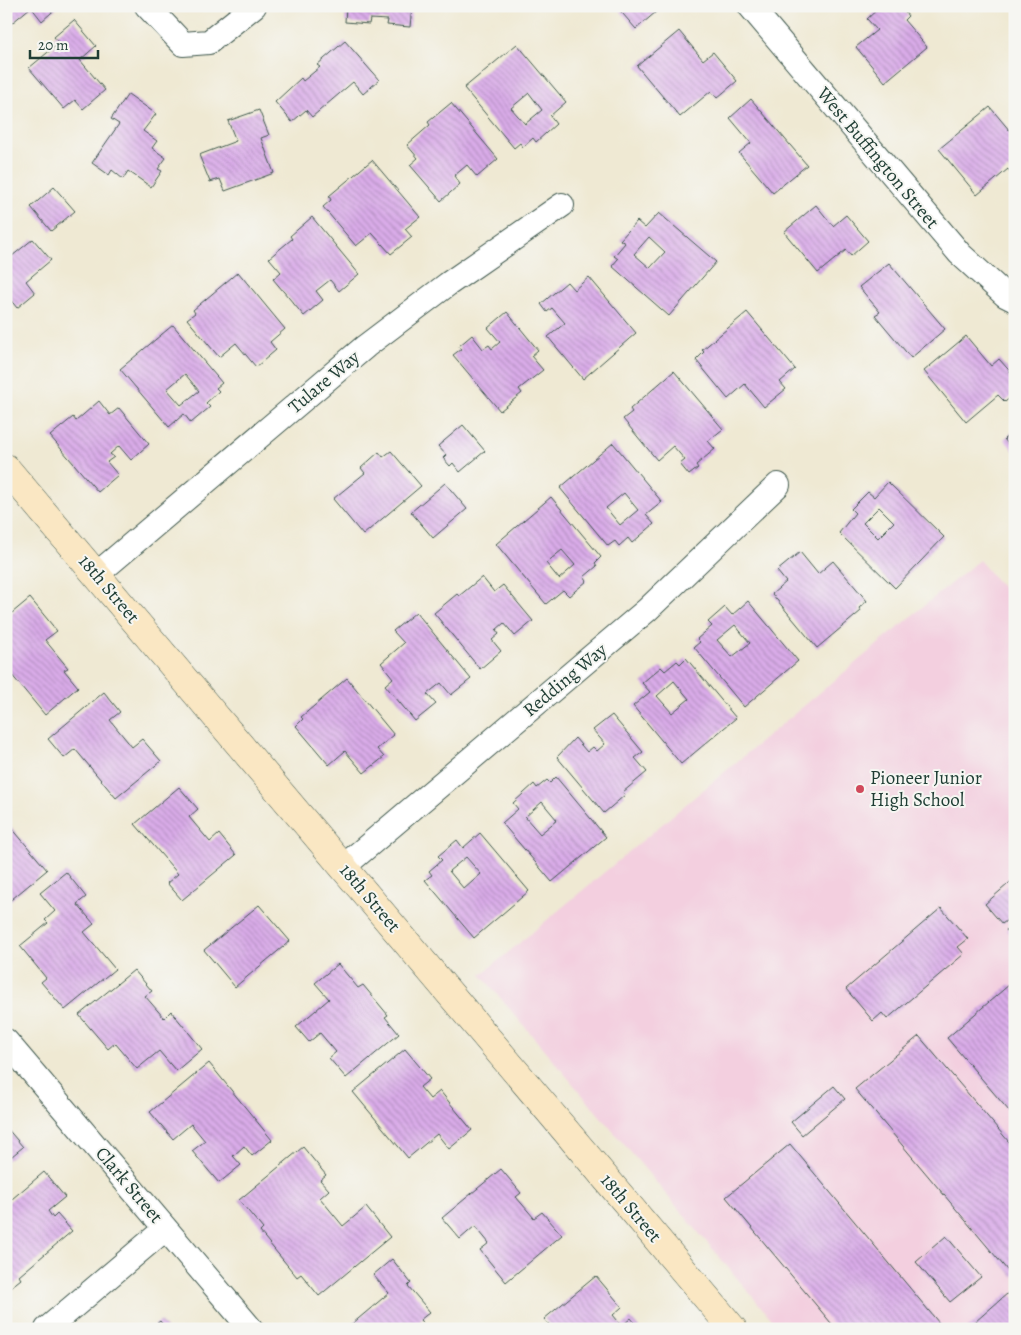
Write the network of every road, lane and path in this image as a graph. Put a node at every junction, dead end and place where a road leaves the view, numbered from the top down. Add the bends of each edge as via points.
1 (147, 6) edge
2 (254, 6) edge
3 (762, 10) edge
4 (562, 205) dead end
5 (1011, 292) edge
6 (6, 468) edge
7 (778, 484) dead end
8 (97, 574) junction
9 (343, 867) junction
10 (6, 1042) edge
11 (165, 1229) junction
12 (47, 1329) edge
13 (251, 1329) edge
14 (733, 1329) edge

1 - 2 street via 183,44 209,42
3 - 5 street, West Buffington Street via 960,254
4 - 8 street, Tulare Way via 366,346
6 - 8 main road, 18th Street
7 - 9 street, Redding Way via 647,610
8 - 9 main road, 18th Street
9 - 14 main road, 18th Street
10 - 11 street, Clark Street
11 - 12 street
11 - 13 street, Clark Street

